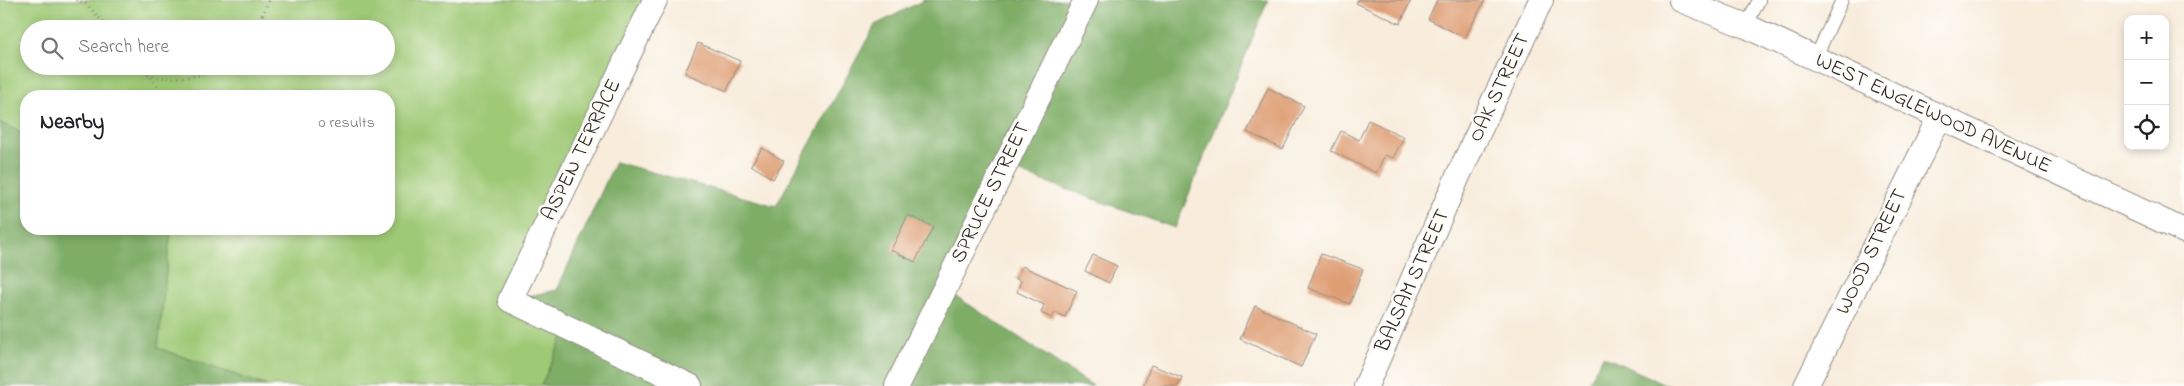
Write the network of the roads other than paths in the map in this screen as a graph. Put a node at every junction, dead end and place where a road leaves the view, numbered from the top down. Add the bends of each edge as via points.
1 (655, 0) edge
2 (1086, 0) edge
3 (1541, 0) edge
4 (1681, 0) edge
5 (1759, 0) edge
6 (1842, 0) edge
7 (1746, 26) junction
8 (1815, 59) junction
9 (1939, 118) junction
10 (1458, 176) joint
11 (2184, 231) edge
12 (690, 386) edge
13 (896, 386) edge
14 (1366, 386) edge
15 (1806, 386) edge

1 - 12 street, ASPEN TERRACE via 510,300
2 - 13 street, SPRUCE STREET
3 - 10 street, OAK STREET
4 - 7 street, WEST ENGLEWOOD AVENUE
5 - 7 lane
6 - 8 lane
7 - 8 street, WEST ENGLEWOOD AVENUE
8 - 9 street, WEST ENGLEWOOD AVENUE
9 - 11 street, WEST ENGLEWOOD AVENUE
9 - 15 street, WOOD STREET
10 - 14 street, BALSAM STREET

